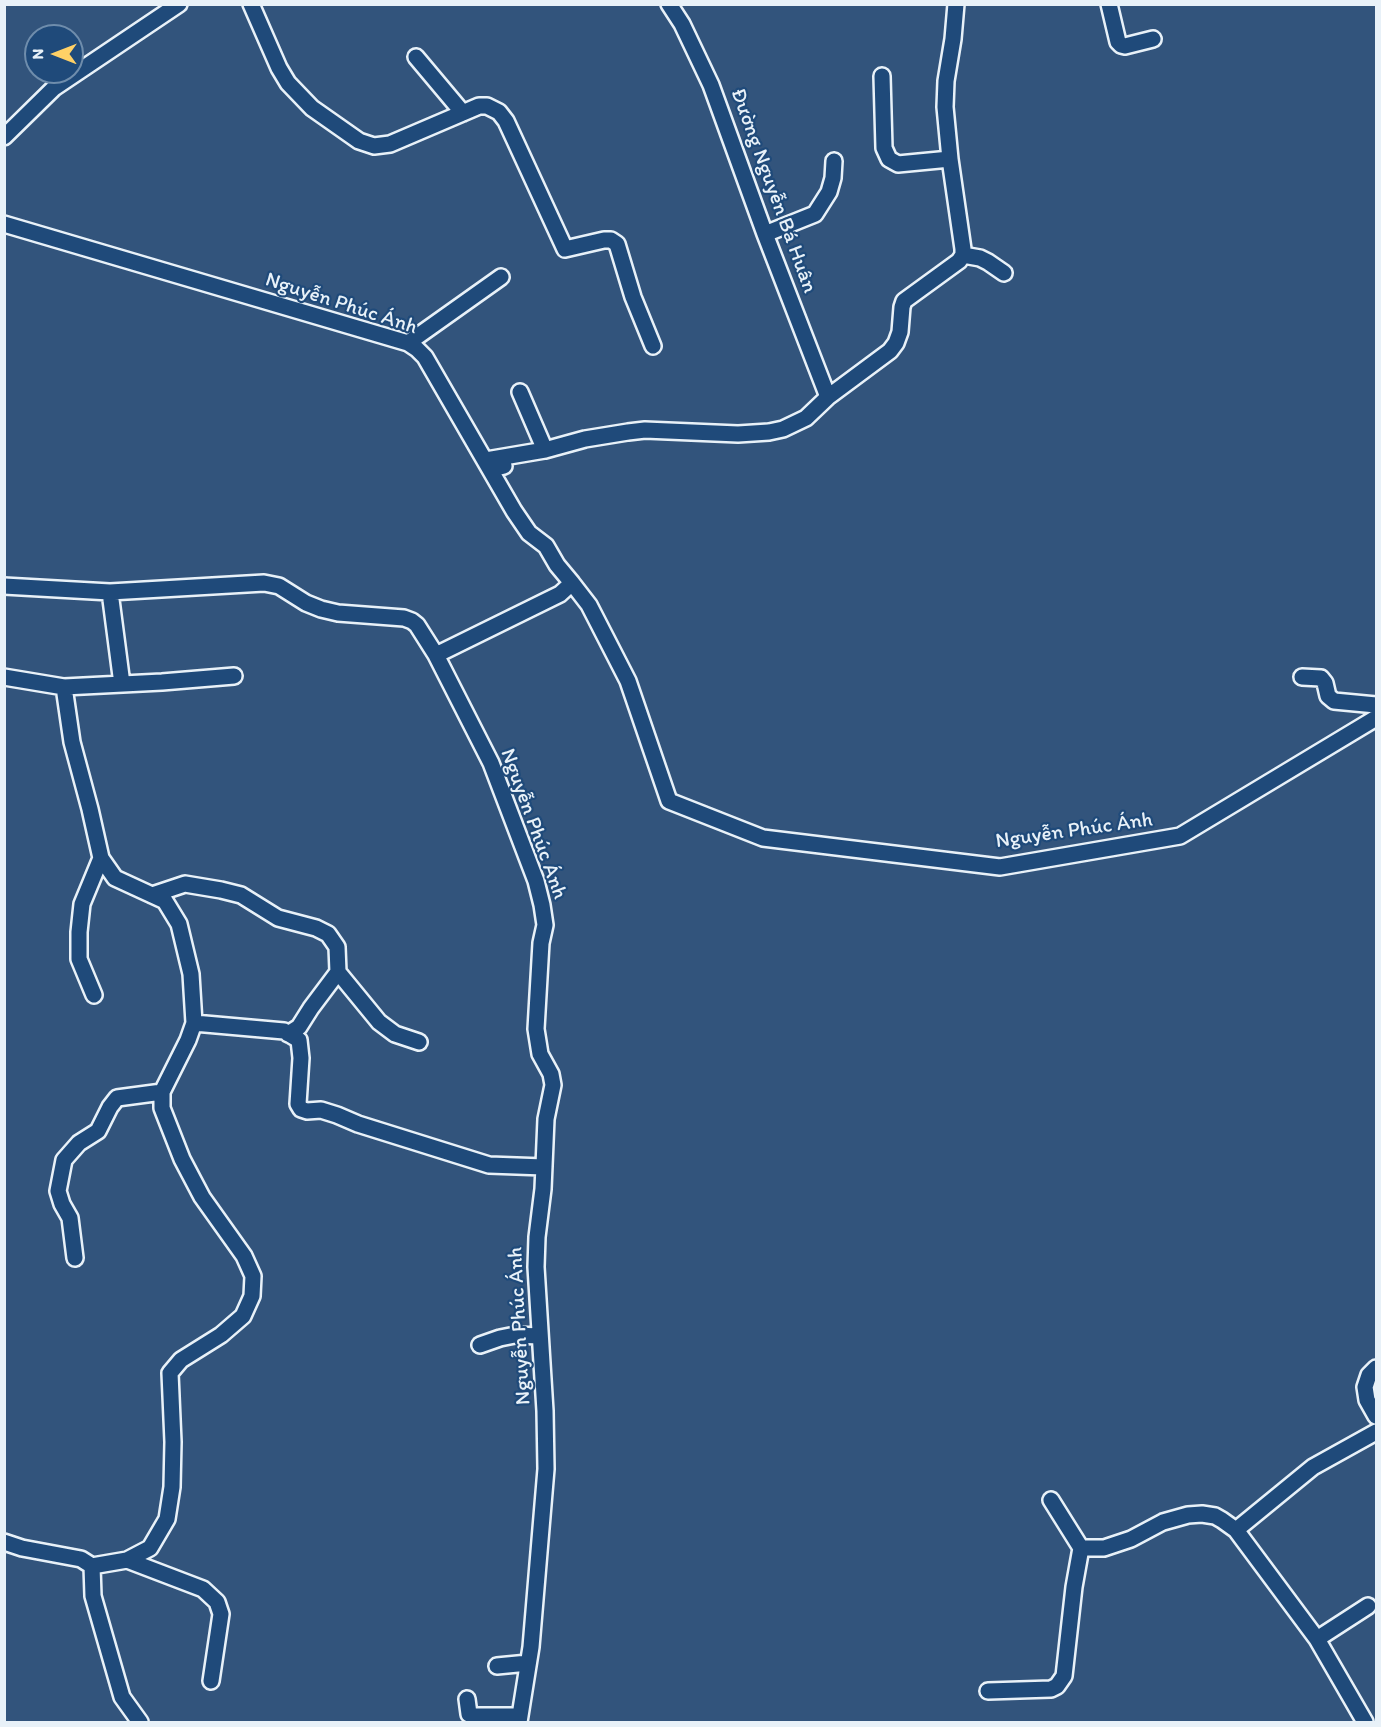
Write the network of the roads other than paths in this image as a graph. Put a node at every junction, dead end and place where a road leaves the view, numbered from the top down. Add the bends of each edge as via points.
1 (179, 4) edge
2 (251, 4) edge
3 (669, 4) edge
4 (956, 4) edge
5 (1109, 4) edge
6 (159, 11) edge
7 (1152, 39) dead end
8 (416, 57) dead end
9 (882, 76) dead end
10 (463, 113) junction
11 (4, 137) edge
12 (950, 159) junction
13 (834, 161) dead end
14 (4, 224) edge
15 (765, 234) junction
16 (963, 255) junction
17 (1004, 273) dead end
18 (501, 277) dead end
19 (408, 343) junction
20 (653, 346) dead end
21 (520, 392) dead end
22 (828, 397) junction
23 (545, 450) junction
24 (486, 460) junction
25 (572, 583) junction
26 (4, 586) edge
27 (110, 592) junction
28 (436, 655) junction
29 (234, 676) dead end
30 (4, 677) edge
31 (1302, 677) dead end
32 (122, 684) junction
33 (64, 687) junction
34 (1377, 705) edge
35 (1377, 718) edge
36 (101, 858) junction
37 (152, 895) junction
38 (338, 972) junction
39 (94, 995) dead end
40 (194, 1023) junction
41 (288, 1034) junction
42 (419, 1042) dead end
43 (162, 1092) junction
44 (544, 1167) junction
45 (75, 1258) dead end
46 (540, 1336) junction
47 (480, 1345) dead end
48 (1377, 1368) edge
49 (1377, 1416) edge
50 (1377, 1432) edge
51 (1051, 1500) dead end
52 (1236, 1530) junction
53 (4, 1542) edge
54 (1081, 1548) junction
55 (127, 1560) junction
56 (92, 1566) junction
57 (1368, 1606) dead end
58 (1317, 1639) junction
59 (528, 1663) junction
60 (497, 1666) dead end
61 (211, 1681) dead end
62 (988, 1691) dead end
63 (467, 1699) dead end
64 (519, 1720) edge
65 (140, 1722) edge
66 (1365, 1722) edge

1 - 6 street
2 - 10 street via 288,83 312,108 359,141 374,146 390,144
3 - 15 street, Đường Nguyễn Bá Huân via 701,61
4 - 12 street via 945,96
5 - 7 street via 1120,45
6 - 11 street via 132,35 54,88
8 - 10 street
9 - 12 street via 884,148 889,159 898,164
10 - 20 street via 487,106 503,115 565,249 604,240 617,244
12 - 16 street
13 - 15 street via 830,192 815,214
14 - 19 street, Nguyễn Phúc Ánh
15 - 22 street, Đường Nguyễn Bá Huân
16 - 17 street via 980,258
16 - 22 street via 904,301 900,332 890,351
18 - 19 street
19 - 24 street, Nguyễn Phúc Ánh via 425,357
21 - 23 street
22 - 23 street via 807,418 769,432 645,430 604,435
23 - 24 street
24 - 25 street, Nguyễn Phúc Ánh via 529,533 546,546
25 - 28 street via 560,594
25 - 35 street, Nguyễn Phúc Ánh via 589,605 628,681 669,801 763,838 1000,867 1180,836
26 - 27 street, Nguyễn Phúc Ánh
27 - 28 street, Nguyễn Phúc Ánh via 273,584 321,609 412,621
27 - 32 street
28 - 44 street, Nguyễn Phúc Ánh via 491,763 542,905 545,925 536,1029 540,1054 553,1085 546,1119
29 - 32 street
30 - 33 street
31 - 34 street via 1321,678 1334,701
32 - 33 street
33 - 36 street via 72,742
36 - 37 street via 115,878
36 - 39 street via 82,904 79,932 79,959
37 - 38 street via 185,884 241,895 278,918 328,934 337,947
37 - 40 street via 165,901 179,924 191,974
38 - 41 street via 299,1027
38 - 42 street via 379,1022 395,1034
40 - 41 street
40 - 43 street
41 - 44 street via 299,1040 301,1109 321,1110 489,1165
43 - 45 street via 117,1098 98,1131 79,1143 64,1160 58,1191 70,1218
43 - 55 street via 162,1108 182,1159 253,1276 252,1296 243,1316 170,1372 172,1487 167,1519 150,1548
44 - 46 street, Nguyễn Phúc Ánh via 536,1279
46 - 47 street via 515,1335
46 - 59 street, Nguyễn Phúc Ánh via 546,1469
48 - 49 street via 1369,1375 1365,1387 1367,1400
50 - 52 street via 1313,1467
51 - 54 street
52 - 54 street via 1215,1516 1188,1515 1104,1548
52 - 58 street
53 - 56 street via 81,1559
54 - 62 street via 1064,1676 1051,1689
55 - 56 street
55 - 61 street via 203,1589 217,1602 221,1614
56 - 65 street via 93,1596 122,1697
57 - 58 street
58 - 66 street
59 - 60 street
59 - 64 street, Nguyễn Phúc Ánh
63 - 64 street via 469,1714

